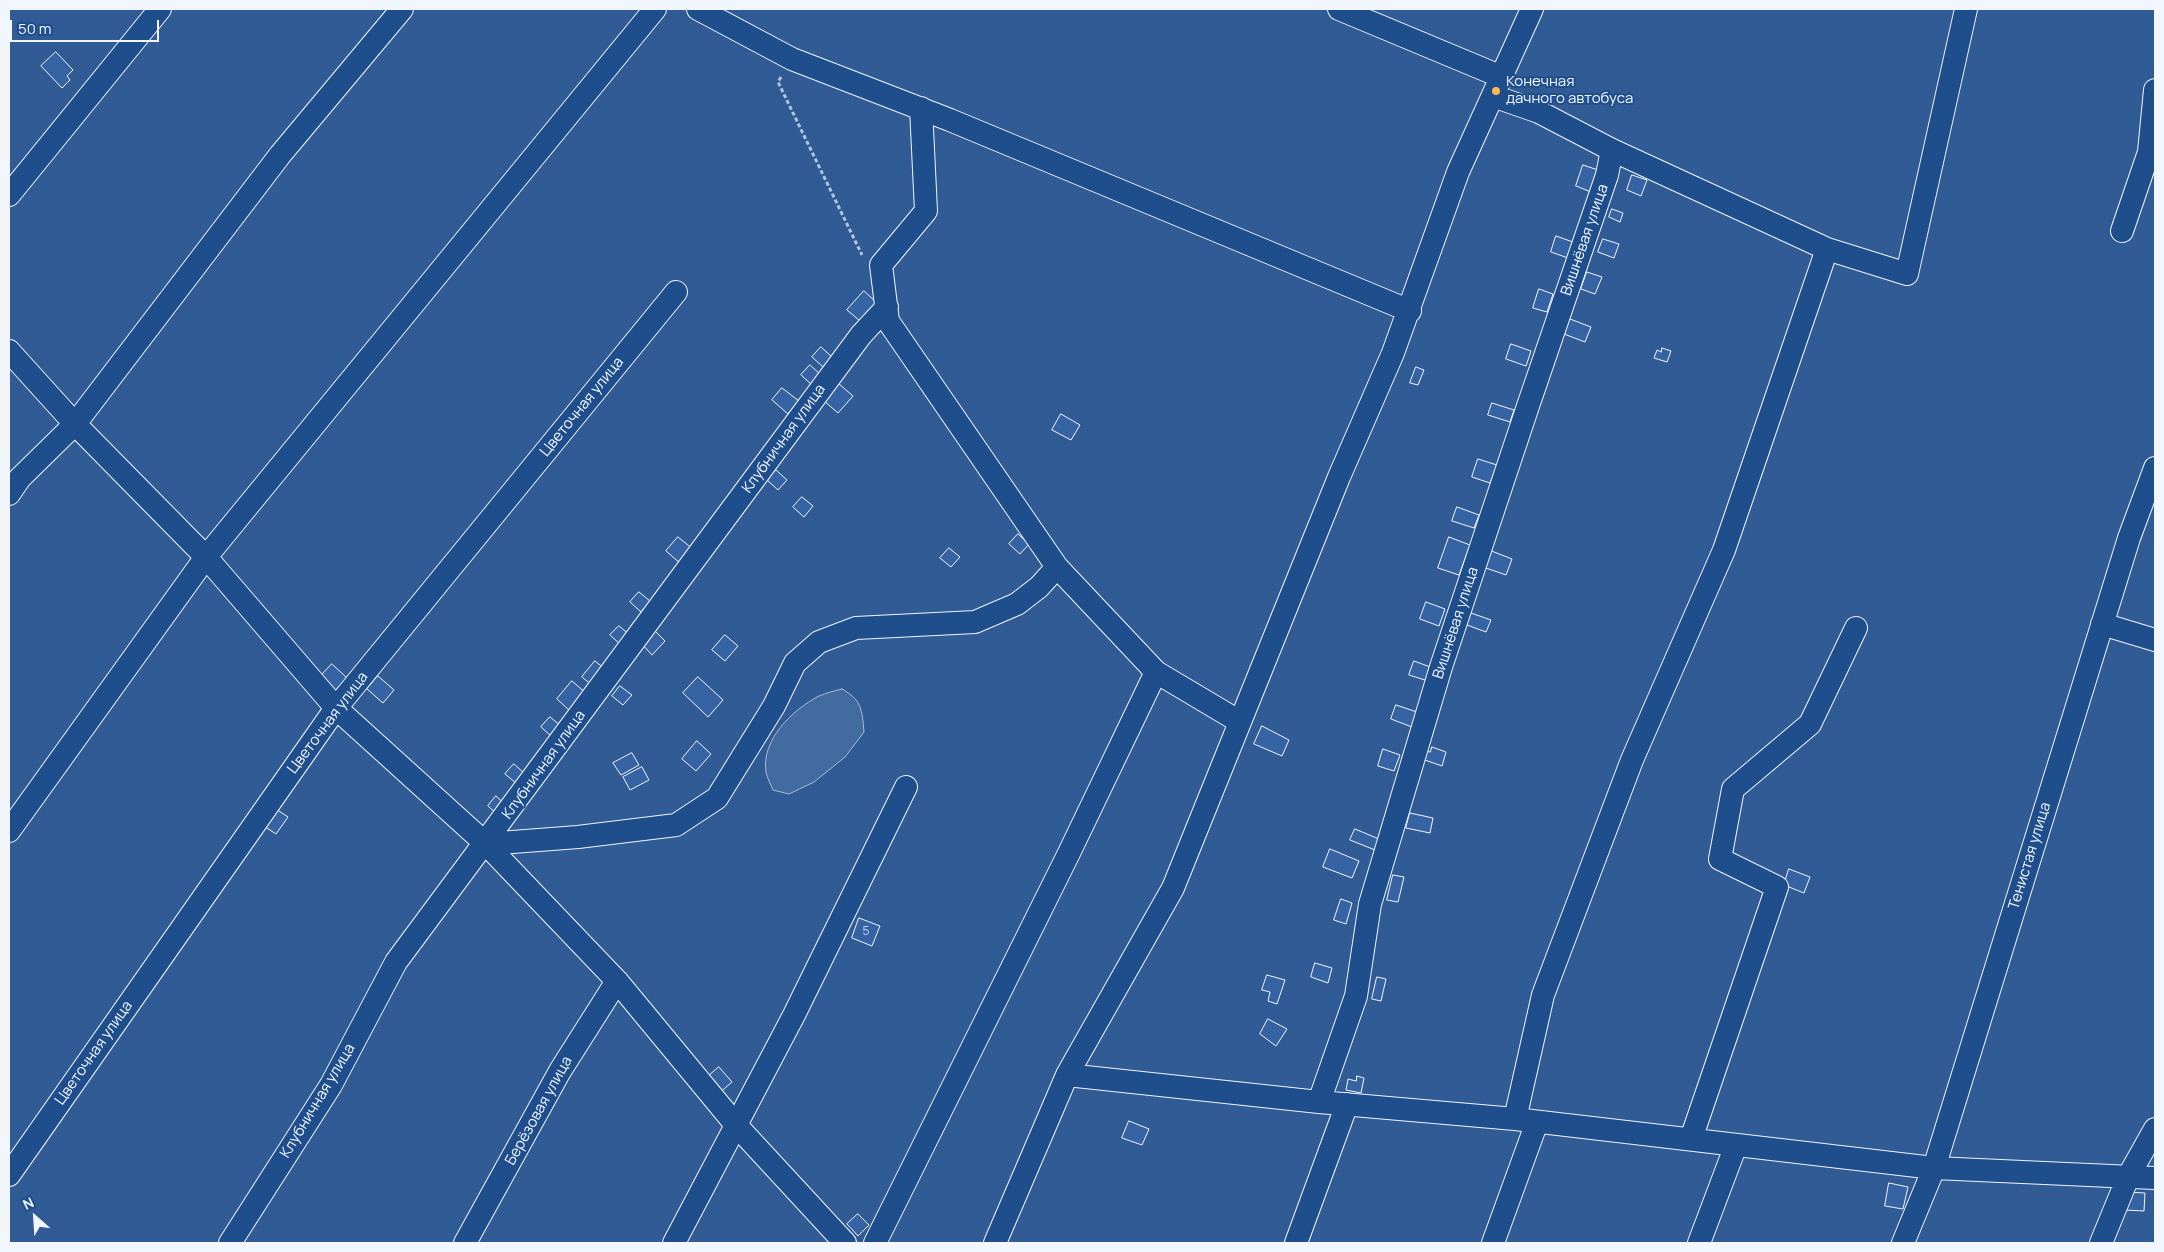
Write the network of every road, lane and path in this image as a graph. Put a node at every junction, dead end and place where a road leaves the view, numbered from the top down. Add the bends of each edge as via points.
1 (160, 9) edge
2 (402, 9) edge
3 (655, 9) edge
4 (698, 9) edge
5 (1339, 9) edge
6 (1532, 9) edge
7 (1966, 9) edge
8 (792, 59) junction
9 (1498, 86) junction
10 (2155, 90) edge
11 (921, 108) junction
12 (1612, 150) junction
13 (9, 195) edge
14 (2122, 231) dead end
15 (1827, 249) junction
16 (884, 281) junction
17 (676, 292) dead end
18 (887, 307) junction
19 (1410, 311) junction
20 (9, 351) edge
21 (75, 424) junction
22 (2155, 468) edge
23 (9, 494) edge
24 (206, 557) junction
25 (1057, 567) junction
26 (2102, 624) junction
27 (1856, 628) dead end
28 (2155, 640) edge
29 (1156, 672) junction
30 (336, 708) junction
31 (1240, 722) junction
32 (906, 787) dead end
33 (9, 831) edge
34 (486, 844) junction
35 (617, 981) junction
36 (1067, 1075) junction
37 (1319, 1102) junction
38 (1347, 1104) junction
39 (1515, 1119) junction
40 (1537, 1122) junction
41 (736, 1125) junction
42 (2155, 1128) edge
43 (1691, 1139) junction
44 (1736, 1145) junction
45 (1934, 1168) junction
46 (9, 1175) edge
47 (2128, 1177) junction
48 (2155, 1178) edge
49 (230, 1243) edge
50 (465, 1243) edge
51 (674, 1243) edge
52 (845, 1243) edge
53 (875, 1243) edge
54 (995, 1243) edge
55 (1296, 1243) edge
56 (1493, 1243) edge
57 (1699, 1243) edge
58 (1903, 1243) edge
59 (2101, 1243) edge

1 - 13 street
2 - 21 street via 280,155
3 - 24 street
4 - 8 street
5 - 9 street
6 - 9 street
7 - 15 street via 1907,274
8 - 11 street
8 - 16 path via 778,82 868,267
9 - 12 street
9 - 19 street via 1458,172
10 - 14 street via 2149,152
11 - 16 street via 926,211 881,265
11 - 19 street
12 - 15 street
12 - 37 street, Вишнёвая улица via 1607,175 1441,667 1370,904 1356,996
15 - 39 street via 1724,550 1632,760 1543,995
16 - 18 street
17 - 30 street, Цветочная улица
18 - 25 street via 888,321
18 - 34 street, Клубничная улица via 861,335
19 - 31 street via 1339,476
20 - 21 street
21 - 23 street via 20,478
21 - 24 street
22 - 26 street, Тенистая улица
24 - 30 street
24 - 33 street
25 - 29 street
25 - 34 street via 1017,604 974,622 856,628 820,642 795,663 774,706 717,798 676,825
26 - 28 street
26 - 45 street, Тенистая улица
27 - 43 street via 1810,724 1732,789 1720,859 1777,887
29 - 31 street
29 - 53 street
30 - 34 street
30 - 46 street, Цветочная улица
31 - 36 street via 1173,888
32 - 41 street
34 - 35 street
34 - 49 street, Клубничная улица via 396,962 331,1085
35 - 41 street
35 - 50 street, Берёзовая улица via 560,1071
36 - 37 street
36 - 54 street
37 - 38 street
38 - 39 street
38 - 55 street
39 - 40 street
40 - 43 street
40 - 56 street
41 - 51 street
41 - 52 street
42 - 47 street
43 - 44 street
44 - 45 street
44 - 57 street
45 - 47 street
45 - 58 street, Тенистая улица
47 - 48 street
47 - 59 street

